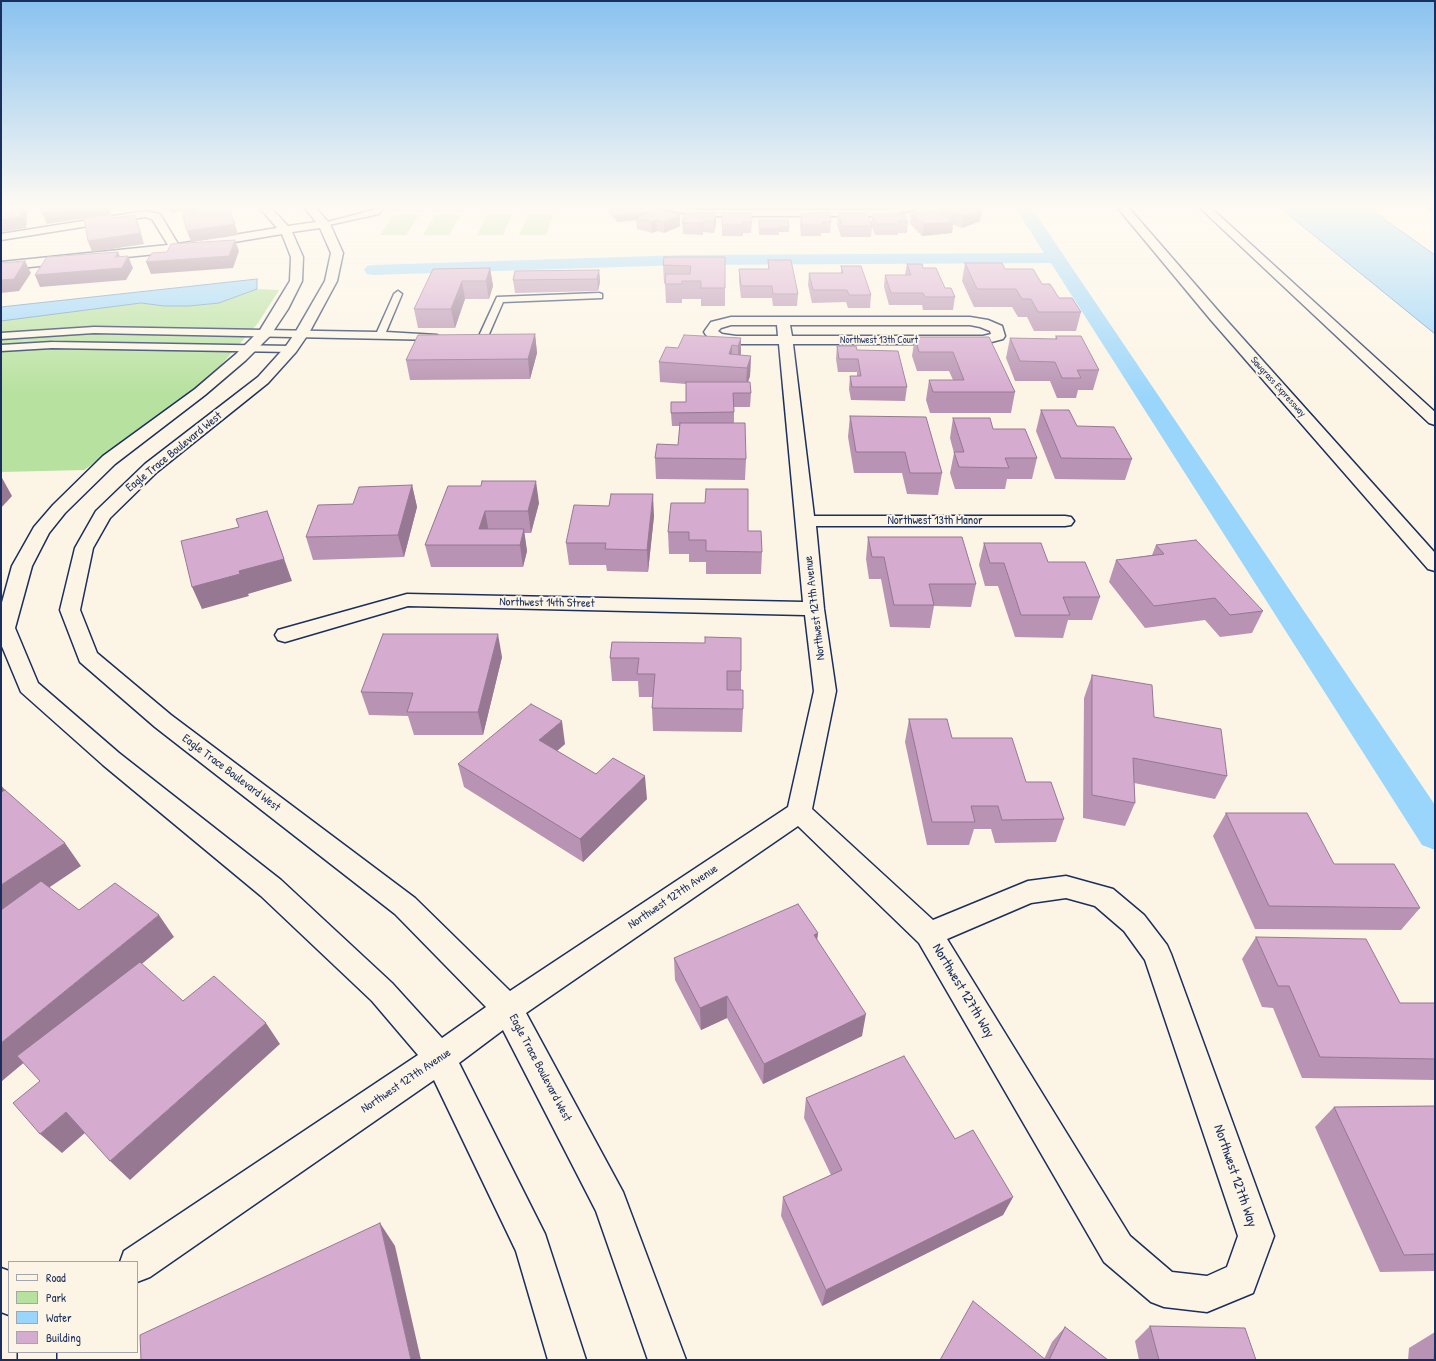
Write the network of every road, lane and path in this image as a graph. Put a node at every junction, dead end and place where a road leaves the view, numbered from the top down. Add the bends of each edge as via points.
1 (297, 271) edge
2 (334, 271) edge
3 (1176, 271) edge
4 (1273, 271) edge
5 (398, 294) dead end
6 (599, 296) dead end
7 (784, 330) junction
8 (265, 333) junction
9 (302, 334) junction
10 (380, 335) junction
11 (1, 336) edge
12 (444, 338) edge
13 (460, 338) edge
14 (1, 348) edge
15 (250, 348) junction
16 (292, 349) junction
17 (1435, 420) edge
18 (109, 460) junction
19 (151, 468) junction
20 (806, 520) junction
21 (1065, 520) dead end
22 (1435, 565) edge
23 (814, 609) junction
24 (285, 634) dead end
25 (799, 812) junction
26 (929, 934) junction
27 (508, 1009) junction
28 (440, 1058) junction
29 (138, 1263) edge
30 (1, 1286) edge
31 (8, 1296) edge
32 (567, 1360) edge
33 (667, 1360) edge

1 - 8 main road via 296,281
2 - 9 main road, Eagle Trace Boulevard West via 332,281
3 - 22 main road, Sawgrass Expressway
4 - 17 main road
5 - 10 lane
6 - 13 lane via 500,299 484,339
7 - 7 main road, Northwest 13th Court via 970,321 997,329 998,336 984,340
7 - 20 main road, Northwest 127th Avenue
8 - 9 lane
8 - 11 lane via 94,330
8 - 15 main road
9 - 10 lane
9 - 16 main road, Eagle Trace Boulevard West
10 - 12 lane
14 - 15 lane via 52,345
15 - 16 lane
15 - 18 main road via 200,392
16 - 19 main road, Eagle Trace Boulevard West via 263,380
18 - 19 main road
18 - 28 main road via 59,509 41,531 22,566 5,628 29,687 111,759 271,888 382,992
19 - 27 main road, Eagle Trace Boulevard West via 102,515 84,548 70,610 88,657 163,721 405,906
20 - 21 main road, Northwest 13th Manor
20 - 23 main road, Northwest 127th Avenue
23 - 24 main road, Northwest 14th Street via 407,600
23 - 25 main road, Northwest 127th Avenue via 825,691
25 - 26 main road, Northwest 127th Way
25 - 27 main road, Northwest 127th Avenue
26 - 26 main road, Northwest 127th Way via 1117,1249 1164,1289 1207,1294 1240,1280 1256,1236 1157,954 1134,923 1103,897 1066,887 1028,892
27 - 28 main road, Northwest 127th Avenue
27 - 33 main road, Eagle Trace Boulevard West via 611,1204
28 - 29 main road, Northwest 127th Avenue
28 - 32 main road via 532,1247
30 - 31 main road

